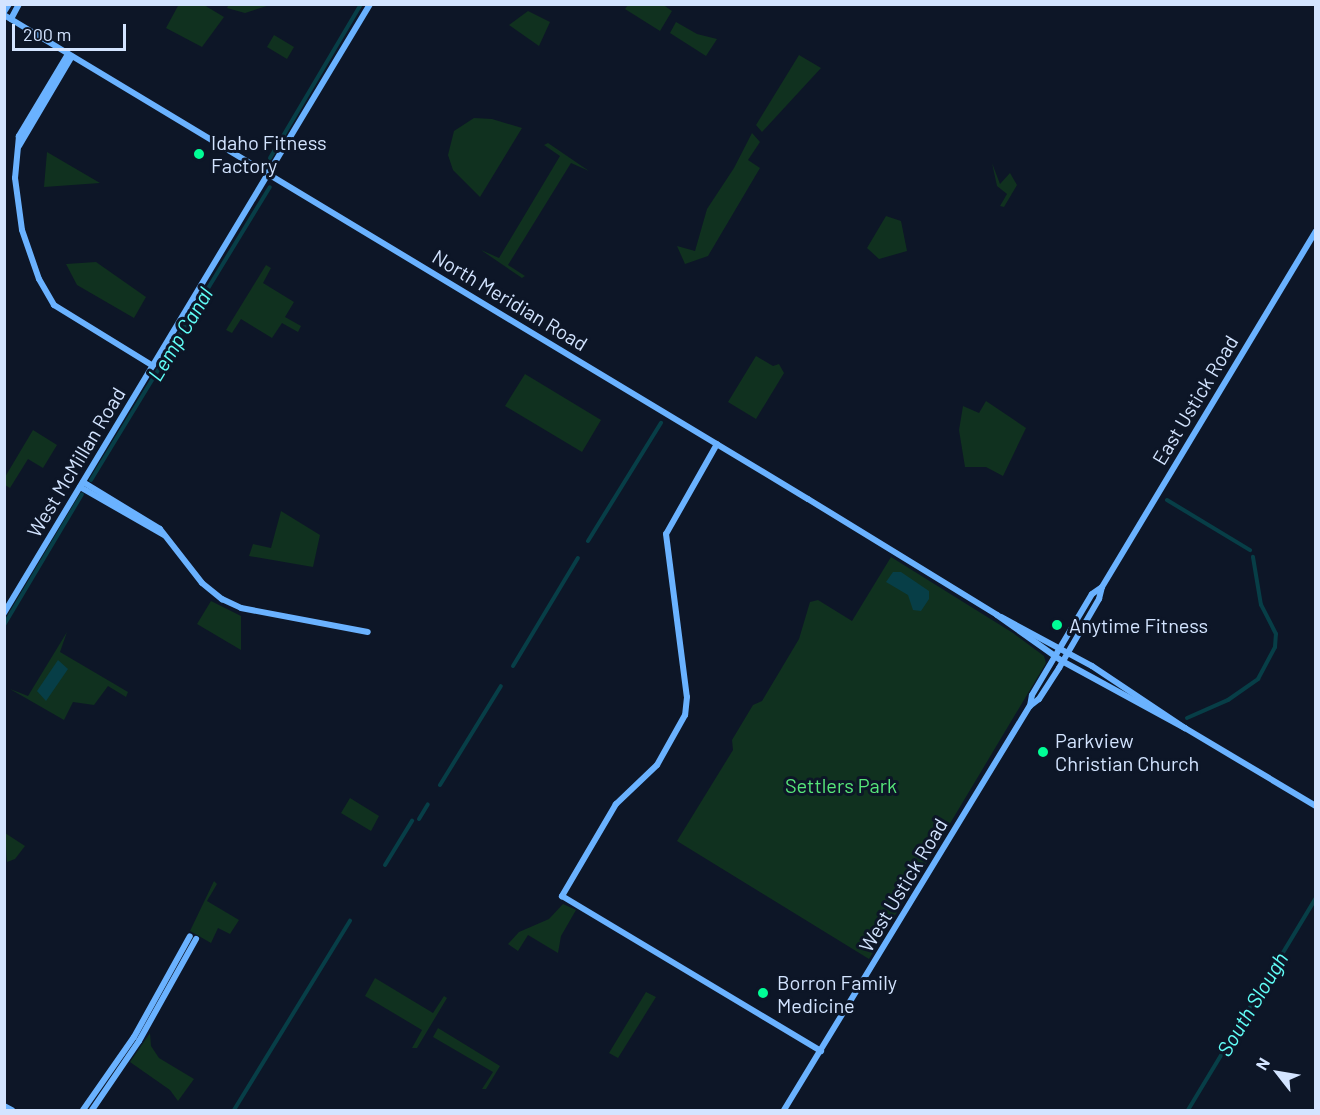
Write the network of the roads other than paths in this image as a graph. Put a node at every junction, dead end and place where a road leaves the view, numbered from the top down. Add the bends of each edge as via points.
1 (9, 4) edge
2 (19, 4) edge
3 (370, 4) edge
4 (7, 16) edge
5 (70, 55) junction
6 (268, 174) junction
7 (1316, 231) edge
8 (153, 366) junction
9 (717, 444) junction
10 (82, 484) junction
11 (1102, 587) junction
12 (4, 613) edge
13 (997, 615) junction
14 (368, 632) dead end
15 (1060, 649) junction
16 (1067, 652) junction
17 (1055, 656) junction
18 (1062, 661) junction
19 (1030, 706) junction
20 (1164, 716) junction
21 (1316, 806) edge
22 (821, 1051) junction
23 (4, 1106) edge
24 (12, 1110) edge
25 (83, 1110) edge
26 (92, 1110) edge
27 (784, 1110) edge

1 - 4 main road
2 - 4 main road
3 - 6 main road, West McMillan Road
4 - 5 main road, North Meridian Road
5 - 6 main road, North Meridian Road
5 - 8 main road via 19,136 16,199 22,230 36,271 54,305
6 - 8 main road, West McMillan Road
6 - 9 main road, North Meridian Road
7 - 11 main road, East Ustick Road
8 - 10 main road, West McMillan Road
9 - 13 main road, North Meridian Road
9 - 22 main road via 666,534 687,697 685,715 657,765 616,804 561,896
10 - 12 main road, West McMillan Road
10 - 14 main road via 165,535 202,583 233,605
11 - 15 main road, East Ustick Road via 1092,594
11 - 16 main road, East Ustick Road via 1099,599
13 - 15 main road, North Meridian Road
13 - 17 main road, North Meridian Road
15 - 16 main road, North Meridian Road
15 - 17 main road, East Ustick Road
16 - 18 main road, West Ustick Road
16 - 20 main road, North Meridian Road
17 - 18 main road, North Meridian Road
17 - 19 main road, West Ustick Road via 1032,695
18 - 19 main road, West Ustick Road via 1039,699
18 - 20 main road, North Meridian Road
19 - 22 main road, West Ustick Road
20 - 21 main road, North Meridian Road
22 - 27 main road, West Ustick Road
23 - 24 main road
25 - 26 main road via 129,1045 193,938 142,1035

